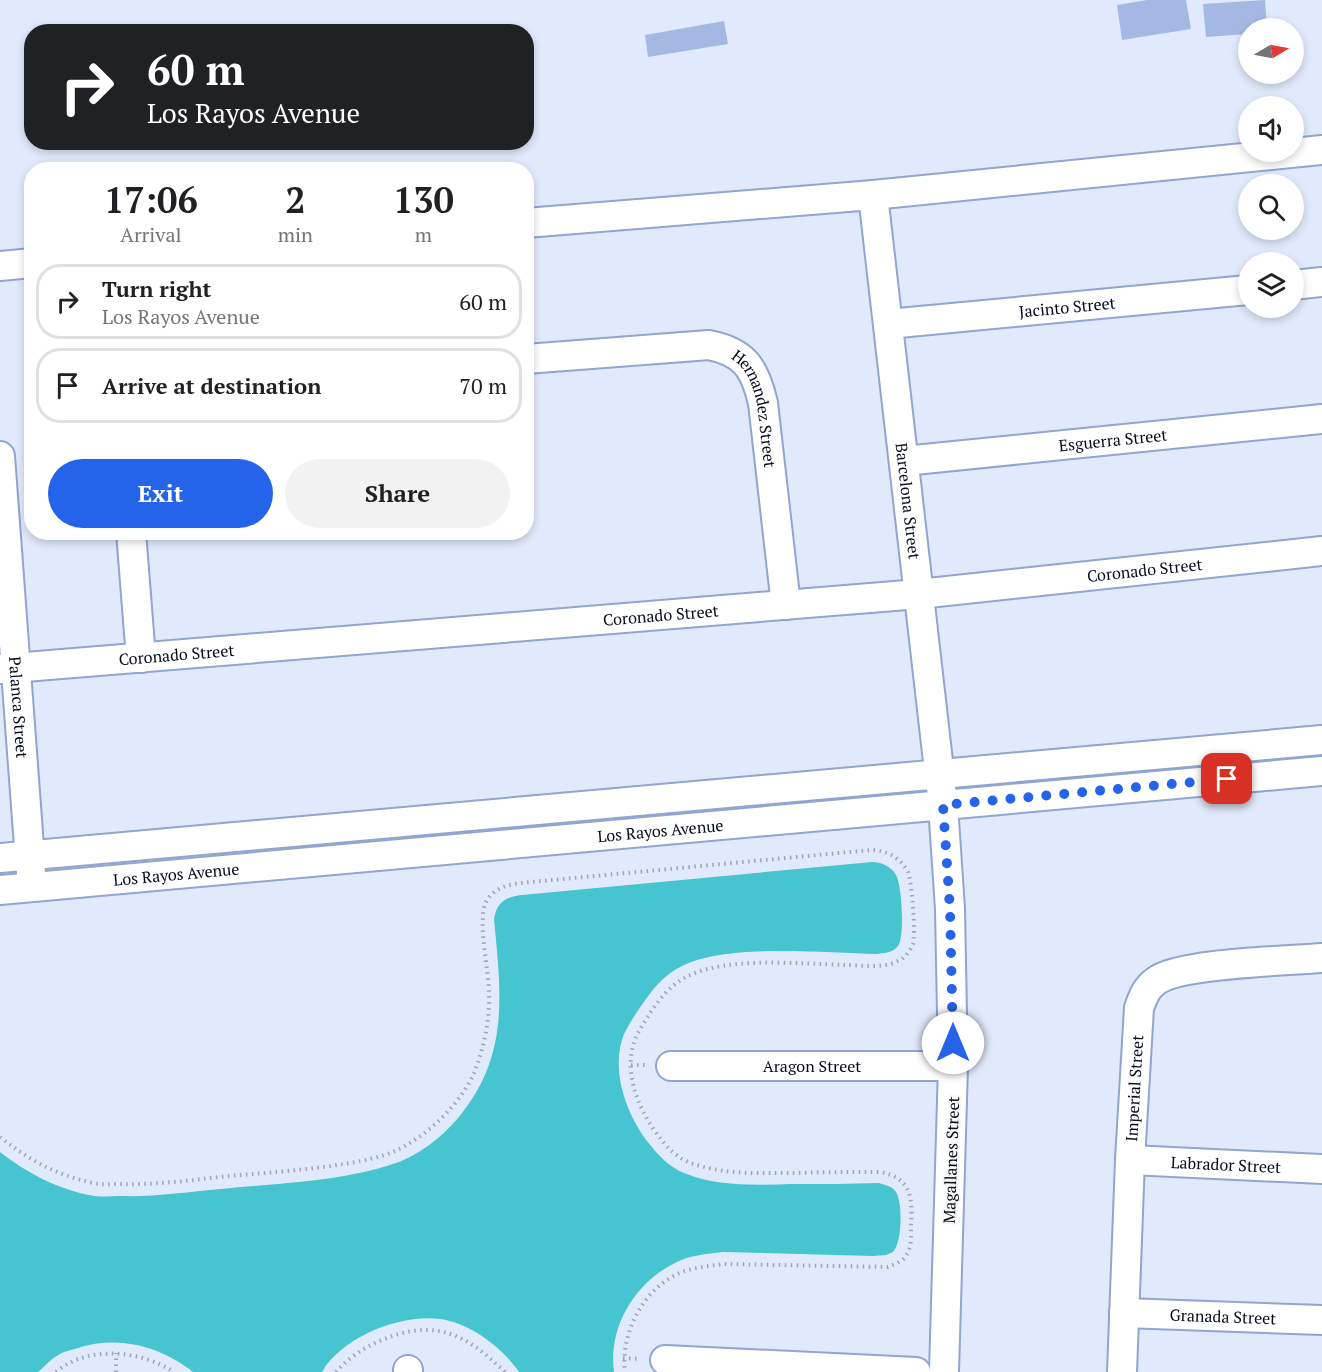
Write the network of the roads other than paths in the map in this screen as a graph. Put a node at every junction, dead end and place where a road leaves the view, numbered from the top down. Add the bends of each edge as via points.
1 (1322, 150) edge
2 (873, 195) junction
3 (534, 222) edge
4 (24, 264) edge
5 (0, 266) edge
6 (1322, 282) edge
7 (1304, 284) edge
8 (1238, 291) edge
9 (888, 324) junction
10 (534, 358) edge
11 (1322, 419) edge
12 (0, 456) edge
13 (904, 461) junction
14 (3, 539) edge
15 (132, 540) edge
16 (1322, 552) edge
17 (919, 594) junction
18 (786, 605) junction
19 (141, 658) junction
20 (8, 669) edge
21 (1322, 740) edge
22 (1322, 771) edge
23 (940, 774) junction
24 (943, 805) junction
25 (30, 856) junction
26 (0, 858) edge
27 (33, 887) junction
28 (0, 890) edge
29 (1322, 958) edge
30 (671, 1066) dead end
31 (953, 1066) junction
32 (1130, 1160) junction
33 (1322, 1169) edge
34 (1124, 1313) junction
35 (1322, 1320) edge
36 (665, 1360) dead end
37 (916, 1372) edge
38 (944, 1372) edge
39 (1122, 1372) edge

1 - 2 street
2 - 3 street
2 - 9 street, Barcelona Street
4 - 5 street
6 - 7 street
8 - 9 street, Jacinto Street
9 - 13 street, Barcelona Street
10 - 18 street, Hernandez Street via 709,345 739,356 750,367 763,403
11 - 13 street, Esguerra Street
12 - 14 street, Palanca Street
13 - 17 street, Barcelona Street
14 - 20 street, Palanca Street
15 - 19 street
16 - 17 street, Coronado Street
17 - 18 street, Coronado Street
17 - 23 street, Barcelona Street
18 - 19 street, Coronado Street
19 - 20 street, Coronado Street
20 - 25 street, Palanca Street
21 - 23 street, Los Rayos Avenue
22 - 24 street, Los Rayos Avenue
23 - 24 street, Barcelona Street
23 - 25 street, Los Rayos Avenue
24 - 27 street, Los Rayos Avenue
24 - 31 street, Magallanes Street via 950,909
25 - 26 street, Los Rayos Avenue
25 - 27 street, Palanca Street
27 - 28 street, Los Rayos Avenue
29 - 32 street, Imperial Street via 1197,969 1156,980 1145,992 1139,1008
30 - 31 street, Aragon Street
31 - 38 street, Magallanes Street
32 - 33 street, Labrador Street
32 - 34 street, Imperial Street
34 - 35 street, Granada Street
34 - 39 street, Imperial Street
36 - 37 street

